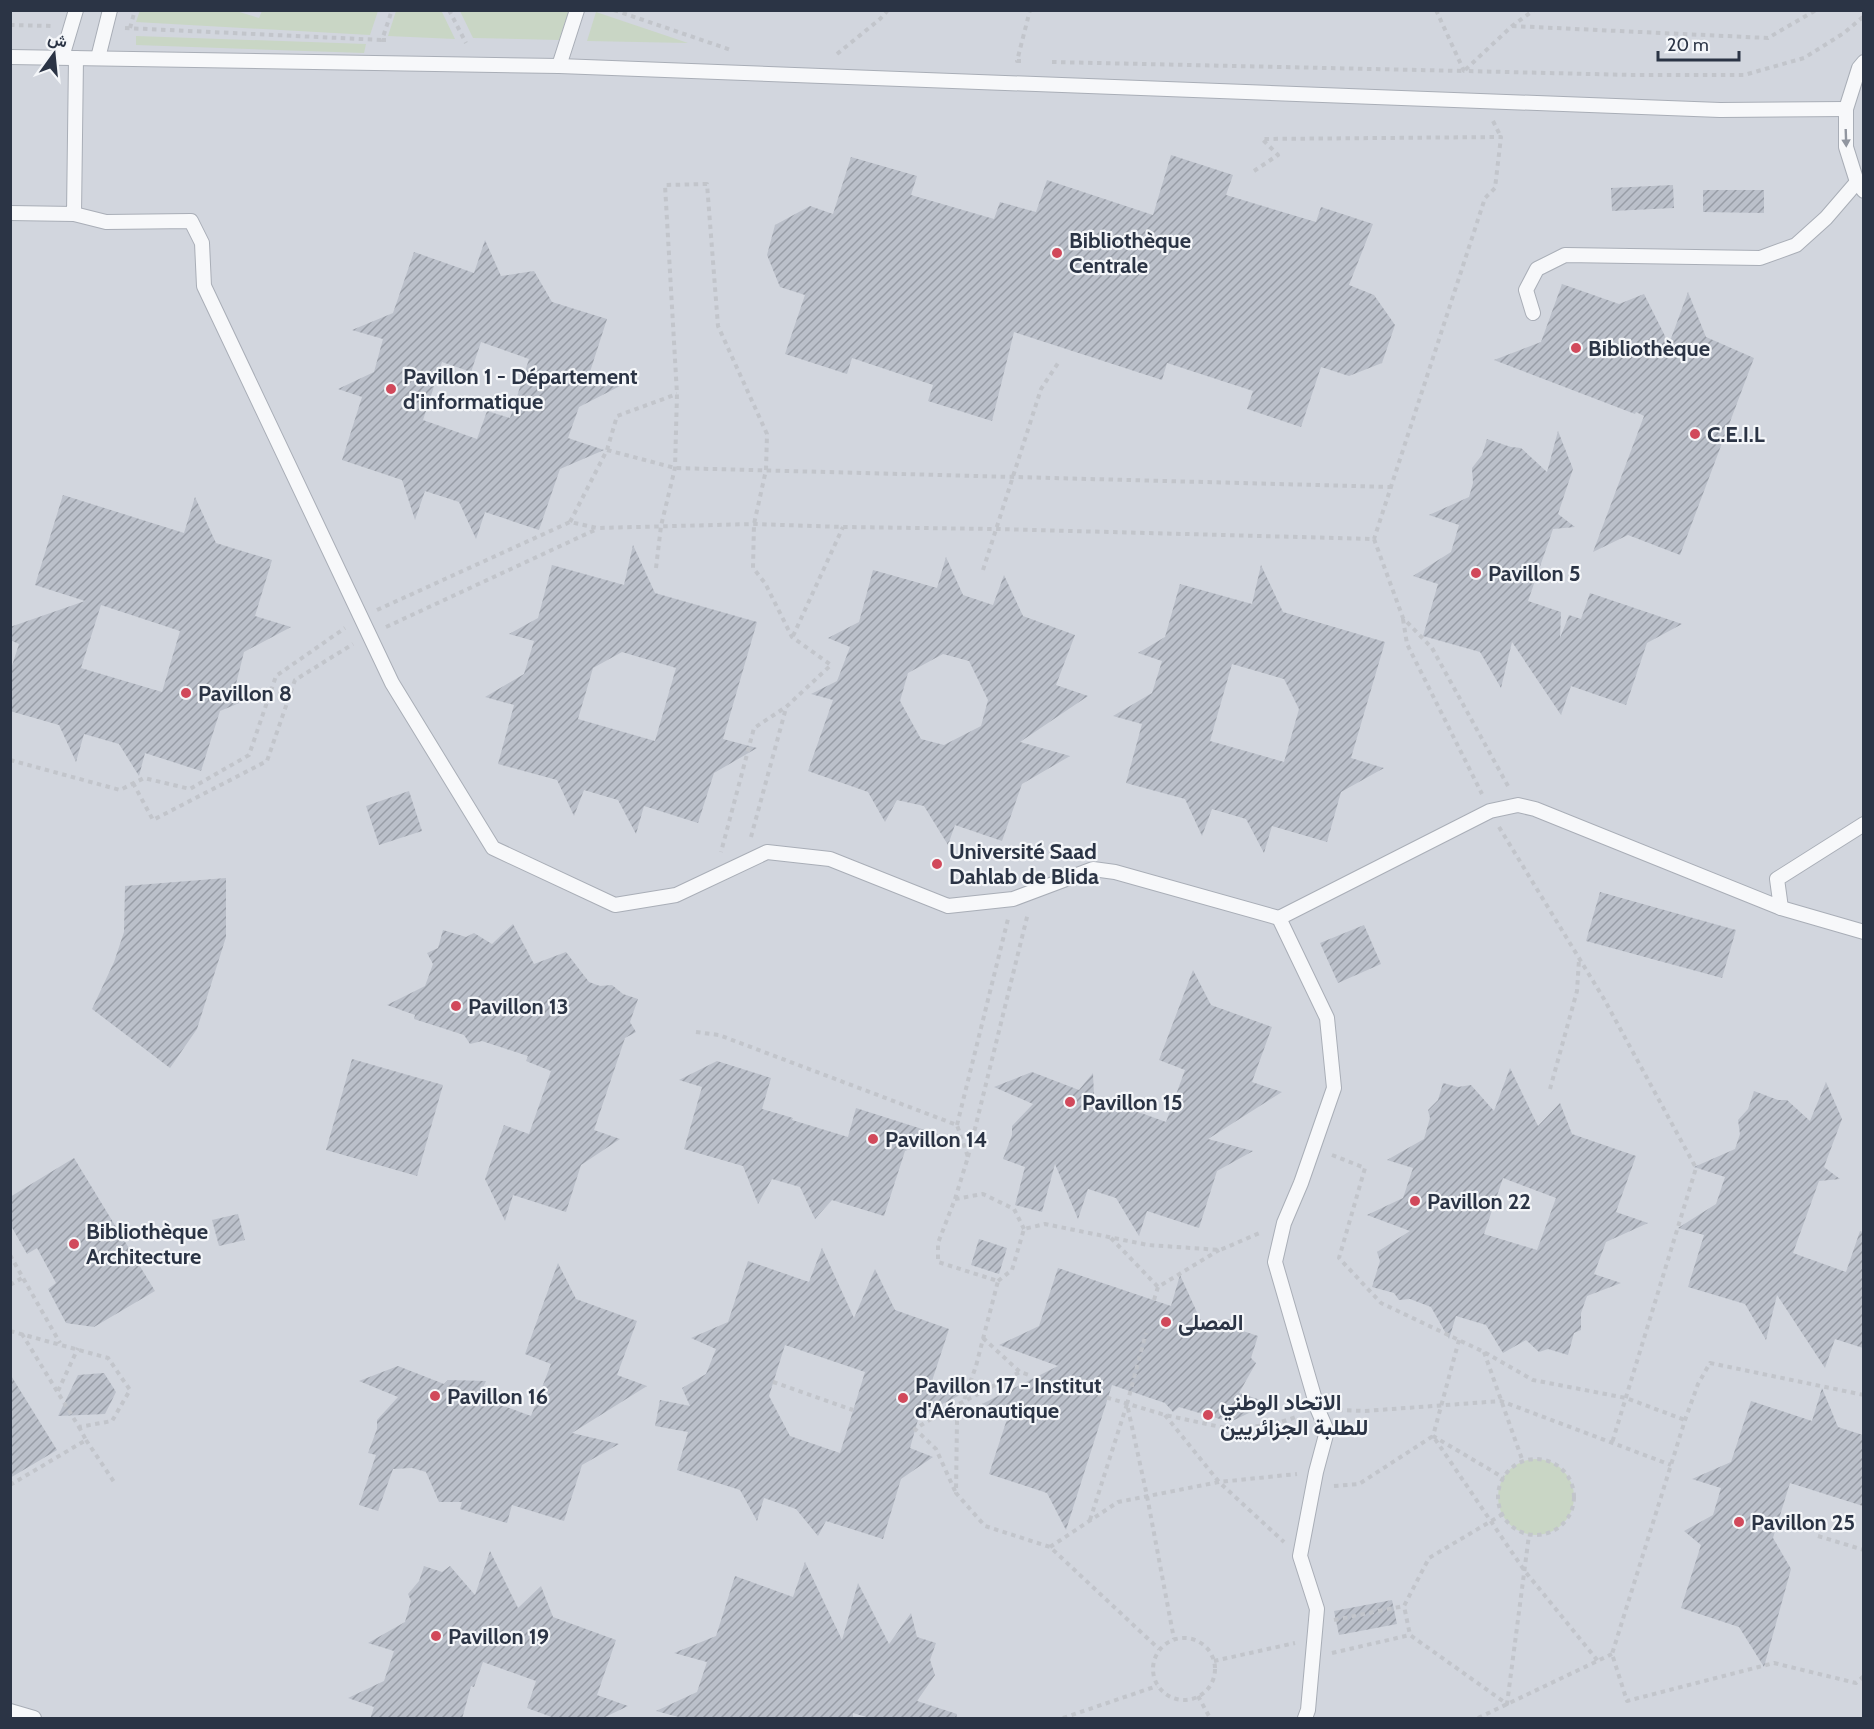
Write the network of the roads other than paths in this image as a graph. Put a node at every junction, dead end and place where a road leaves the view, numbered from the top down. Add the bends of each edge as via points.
1 (76, 10) edge
2 (110, 10) edge
3 (577, 10) edge
4 (10, 57) edge
5 (69, 58) junction
6 (98, 58) junction
7 (1863, 62) edge
8 (559, 66) junction
9 (1846, 109) junction
10 (1860, 186) edge
11 (10, 213) edge
12 (74, 214) junction
13 (1533, 314) dead end
14 (1863, 824) edge
15 (1781, 908) junction
16 (1279, 918) junction
17 (1863, 932) edge
18 (10, 1711) edge
19 (34, 1719) edge
20 (1305, 1719) edge

1 - 5 lane
2 - 6 lane
3 - 8 lane
4 - 5 lane
5 - 6 lane
5 - 12 lane
6 - 8 lane
7 - 9 lane
8 - 9 lane via 1697,109
9 -> 10 lane via 1846,147
10 - 13 lane via 1796,245 1760,258 1565,255 1537,269 1526,290
11 - 12 lane
12 - 16 lane via 106,222 191,221 202,243 204,286 392,683 493,848 615,905 676,895 766,852 830,859 948,906 1013,899 1093,869
14 - 15 lane via 1777,879
15 - 16 lane via 1518,805 1490,811
15 - 17 lane
16 - 20 lane via 1327,1018 1334,1088 1284,1223 1275,1262 1327,1431 1300,1556 1317,1609
18 - 19 lane

